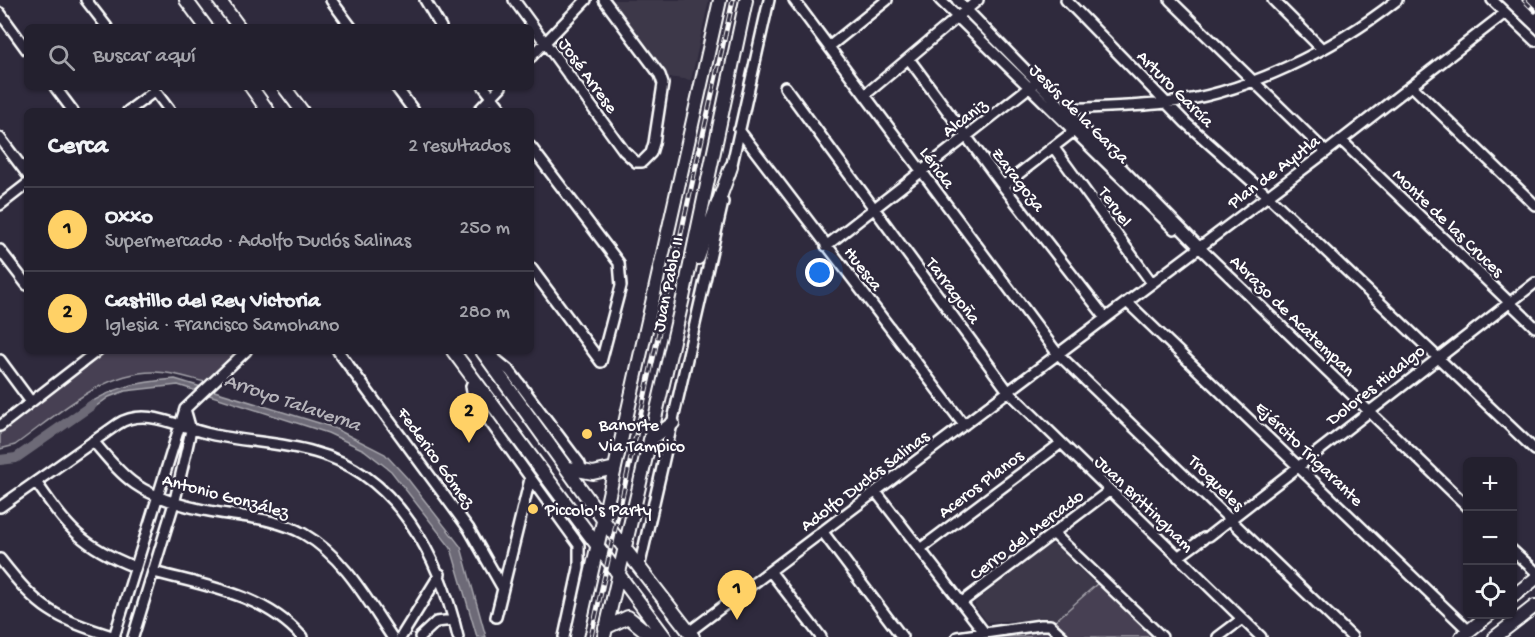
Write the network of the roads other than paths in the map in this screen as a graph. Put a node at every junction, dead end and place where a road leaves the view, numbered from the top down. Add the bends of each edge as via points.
1 (86, 0) edge
2 (186, 0) edge
3 (219, 0) edge
4 (331, 0) edge
5 (337, 0) edge
6 (425, 0) edge
7 (514, 0) edge
8 (586, 0) edge
9 (604, 0) edge
10 (720, 0) edge
11 (746, 0) edge
12 (769, 0) edge
13 (794, 0) edge
14 (887, 0) edge
15 (940, 0) edge
16 (957, 0) edge
17 (978, 0) edge
18 (1066, 0) edge
19 (1170, 0) edge
20 (1273, 0) edge
21 (1380, 0) edge
22 (1397, 0) edge
23 (1492, 0) edge
24 (1387, 8) junction
25 (968, 9) junction
26 (1505, 13) junction
27 (0, 14) edge
28 (343, 17) junction
29 (959, 17) junction
30 (104, 24) edge
31 (204, 24) edge
32 (237, 24) edge
33 (349, 24) edge
34 (439, 24) edge
35 (531, 24) edge
36 (534, 28) edge
37 (1535, 41) edge
38 (545, 43) junction
39 (24, 46) edge
40 (830, 46) junction
41 (1322, 49) junction
42 (534, 54) edge
43 (909, 59) junction
44 (1250, 81) junction
45 (1033, 84) junction
46 (1412, 86) junction
47 (785, 87) dead end
48 (57, 90) edge
49 (152, 90) edge
50 (154, 90) edge
51 (253, 90) edge
52 (286, 90) edge
53 (398, 90) edge
54 (486, 90) edge
55 (498, 90) edge
56 (866, 94) junction
57 (491, 97) junction
58 (1167, 103) junction
59 (71, 108) edge
60 (131, 108) edge
61 (168, 108) edge
62 (266, 108) edge
63 (300, 108) edge
64 (412, 108) edge
65 (481, 108) edge
66 (500, 108) edge
67 (1064, 109) junction
68 (739, 130) junction
69 (1074, 131) junction
70 (966, 136) junction
71 (0, 138) edge
72 (1341, 140) junction
73 (1054, 148) junction
74 (534, 151) edge
75 (1326, 152) junction
76 (731, 167) junction
77 (24, 170) edge
78 (920, 171) junction
79 (24, 186) edge
80 (1003, 186) junction
81 (1268, 195) junction
82 (0, 205) edge
83 (1535, 205) edge
84 (874, 209) junction
85 (826, 246) junction
86 (1197, 249) junction
87 (0, 250) edge
88 (534, 272) edge
89 (24, 281) edge
90 (1152, 283) junction
91 (1535, 283) edge
92 (683, 298) junction
93 (1127, 302) junction
94 (1509, 303) junction
95 (1105, 317) junction
96 (1535, 327) edge
97 (1057, 353) junction
98 (78, 354) edge
99 (93, 354) edge
100 (242, 354) edge
101 (340, 354) edge
102 (455, 354) edge
103 (486, 354) edge
104 (488, 354) edge
105 (1438, 356) junction
106 (0, 360) edge
107 (84, 361) junction
108 (474, 379) junction
109 (1008, 391) junction
110 (32, 402) junction
111 (185, 409) junction
112 (1367, 411) junction
113 (673, 423) junction
114 (964, 425) junction
115 (0, 426) edge
116 (179, 426) junction
117 (191, 430) junction
118 (650, 440) junction
119 (93, 441) junction
120 (1060, 444) junction
121 (1535, 450) edge
122 (1299, 465) junction
123 (568, 468) junction
124 (615, 468) junction
125 (582, 472) junction
126 (530, 479) junction
127 (36, 482) junction
128 (1109, 491) junction
129 (876, 492) junction
130 (158, 496) junction
131 (175, 500) junction
132 (1463, 503) edge
133 (0, 507) edge
134 (603, 520) junction
135 (1232, 520) junction
136 (822, 531) junction
137 (1053, 533) junction
138 (597, 547) junction
139 (624, 547) junction
140 (920, 549) junction
141 (1517, 555) edge
142 (1178, 557) junction
143 (0, 559) edge
144 (135, 567) junction
145 (639, 568) junction
146 (770, 571) junction
147 (1535, 571) edge
148 (154, 572) junction
149 (440, 574) junction
150 (616, 575) junction
151 (1535, 579) edge
152 (502, 587) junction
153 (1517, 593) edge
154 (962, 602) junction
155 (1534, 608) edge
156 (496, 617) dead end
157 (1242, 619) junction
158 (1485, 619) edge
159 (454, 620) junction
160 (604, 632) edge
161 (984, 632) junction
162 (1465, 634) edge
163 (691, 635) edge
164 (114, 637) edge
165 (133, 637) edge
166 (302, 637) edge
167 (392, 637) edge
168 (400, 637) edge
169 (420, 637) edge
170 (458, 637) edge
171 (564, 637) edge
172 (578, 637) edge
173 (652, 637) edge
174 (665, 637) edge
175 (821, 637) edge
176 (902, 637) edge
177 (957, 637) edge
178 (1063, 637) edge
179 (1162, 637) edge
180 (1218, 637) edge
181 (1262, 637) edge
182 (1352, 637) edge
183 (1495, 637) edge

1 - 30 street
2 - 31 main road
3 - 32 main road
4 - 28 street
5 - 28 street
6 - 34 street
7 - 35 street, José Arrese
8 - 38 street
9 - 38 street, José Arrese via 663,84 654,143 642,162 636,162 624,151
10 - 124 main road, Juan Pablo II
11 - 92 main road, Juan Pablo II
12 - 68 street
13 - 40 street, Lérida
14 - 40 street
15 - 29 street, Jesús de la Garza
16 - 25 street, Jesús de la Garza
17 - 25 street
18 - 58 street, Arturo García
19 - 44 street
20 - 41 street
21 - 24 street
22 - 24 street
23 - 26 street
24 - 41 street
25 - 29 street
25 - 45 street, Jesús de la Garza
26 - 37 street
26 - 46 street, Plan de Ayutla
27 - 39 street
28 - 33 street
29 - 43 street
29 - 45 street, Jesús de la Garza
36 - 38 street, José Arrese
38 - 42 street
40 - 56 street, Lérida
41 - 44 street
43 - 56 street
43 - 70 street, Zaragoza
44 - 58 street
44 - 75 street
45 - 67 street, Jesús de la Garza
45 - 69 street, Jesús de la Garza
45 - 70 street, Alcaniz
46 - 72 street, Plan de Ayutla
46 - 83 street
47 - 84 street, Tarragoña
48 - 59 street
49 - 60 street
50 - 61 street
51 - 62 main road
52 - 63 main road
53 - 64 street
54 - 57 street
55 - 57 street
56 - 78 street, Lérida
57 - 65 street
57 - 66 street
58 - 67 street
58 - 81 street, Arturo García
67 - 86 street, Jesús de la Garza
68 - 76 street
68 - 85 street, Huesca
69 - 73 street
69 - 86 street, Jesús de la Garza
70 - 78 street, Alcaniz
70 - 80 street, Zaragoza
71 - 77 street
72 - 75 street, Plan de Ayutla
72 - 94 street, Monte de las Cruces
73 - 80 street
73 - 90 street, Teruel
74 - 88 street via 619,263 621,286 601,362
75 - 81 street, Plan de Ayutla
76 - 92 main road
76 - 113 street
78 - 84 street, Alcaniz
78 - 97 street, Lérida
79 - 82 street
80 - 95 street, Zaragoza
81 - 86 street, Plan de Ayutla
81 - 105 street, Arturo García
84 - 85 street, Alcaniz
84 - 109 street, Tarragoña
85 - 114 street, Huesca
86 - 90 street, Plan de Ayutla
86 - 112 street, Abrazo de Acatempan
87 - 89 street
90 - 93 street, Plan de Ayutla
91 - 94 street, Dolores Hidalgo
92 - 118 main road, Juan Pablo II
93 - 95 street, Plan de Ayutla
93 - 122 street, Ejército Trigarante
94 - 96 street, Monte de las Cruces
94 - 105 street, Dolores Hidalgo
95 - 97 street, Plan de Ayutla
97 - 109 street, Adolfo Duclós Salinas
97 - 135 street, Troqueles
98 - 107 street
99 - 107 street
100 - 111 street
101 - 152 street, Federico Gómez via 450,501
102 - 108 main road
103 - 123 main road
104 - 125 street via 510,371 580,464
105 - 112 street, Dolores Hidalgo
105 - 121 street, Arturo García
106 - 110 street
107 - 110 street
108 - 126 street via 471,386 478,404
108 - 138 main road
109 - 114 street, Adolfo Duclós Salinas
109 - 120 street, Juan Brittingham
110 - 115 street
111 - 116 street
111 - 117 street
112 - 122 street, Dolores Hidalgo
112 - 132 street, Abrazo de Acatempan
113 - 118 main road
113 - 145 street
114 - 129 street, Adolfo Duclós Salinas
116 - 117 street
116 - 119 street via 136,416
116 - 130 street
117 - 131 street
117 - 149 street via 312,451 353,468 393,501
118 - 139 main road, Juan Pablo II
119 - 127 street
119 - 130 street, Antonio González via 135,484
120 - 128 street, Juan Brittingham
120 - 140 street, Aceros Planos
122 - 135 street, Dolores Hidalgo
122 - 162 street, Ejército Trigarante
123 - 125 main road
123 - 134 main road
124 - 125 main road
124 - 134 main road, Juan Pablo II
126 - 152 street
126 - 171 street via 579,545 579,568
127 - 133 street
127 - 144 street via 75,534
128 - 137 street, Cerro del Mercado
128 - 142 street, Juan Brittingham
129 - 136 street, Adolfo Duclós Salinas
129 - 140 street
130 - 131 street, Antonio González
130 - 144 street
131 - 148 street
131 - 167 street, Antonio González via 265,520 303,533 345,569
134 - 138 main road, Juan Pablo II
134 - 139 main road
135 - 142 street, Dolores Hidalgo
135 - 182 street, Troqueles
136 - 146 street, Adolfo Duclós Salinas
136 - 176 street
137 - 154 street, Cerro del Mercado
137 - 179 street
138 - 150 main road
138 - 172 main road, Juan Pablo II
139 - 145 main road
139 - 150 main road, Juan Pablo II
140 - 154 street
141 - 147 street
142 - 157 street, Juan Brittingham
143 - 164 street via 24,589 54,615
144 - 164 street
145 - 163 main road
146 - 163 street, Adolfo Duclós Salinas
146 - 175 street
148 - 165 street
148 - 166 street via 251,600 284,620
149 - 159 street
149 - 168 street
150 - 160 main road, Juan Pablo II
150 - 174 main road
151 - 153 main road
152 - 156 street
154 - 161 street
155 - 183 main road
157 - 180 street
157 - 181 street, Juan Brittingham
158 - 162 main road
159 - 169 street via 436,622
159 - 170 street
160 - 173 main road via 628,617
161 - 177 street
161 - 178 street via 1050,625

